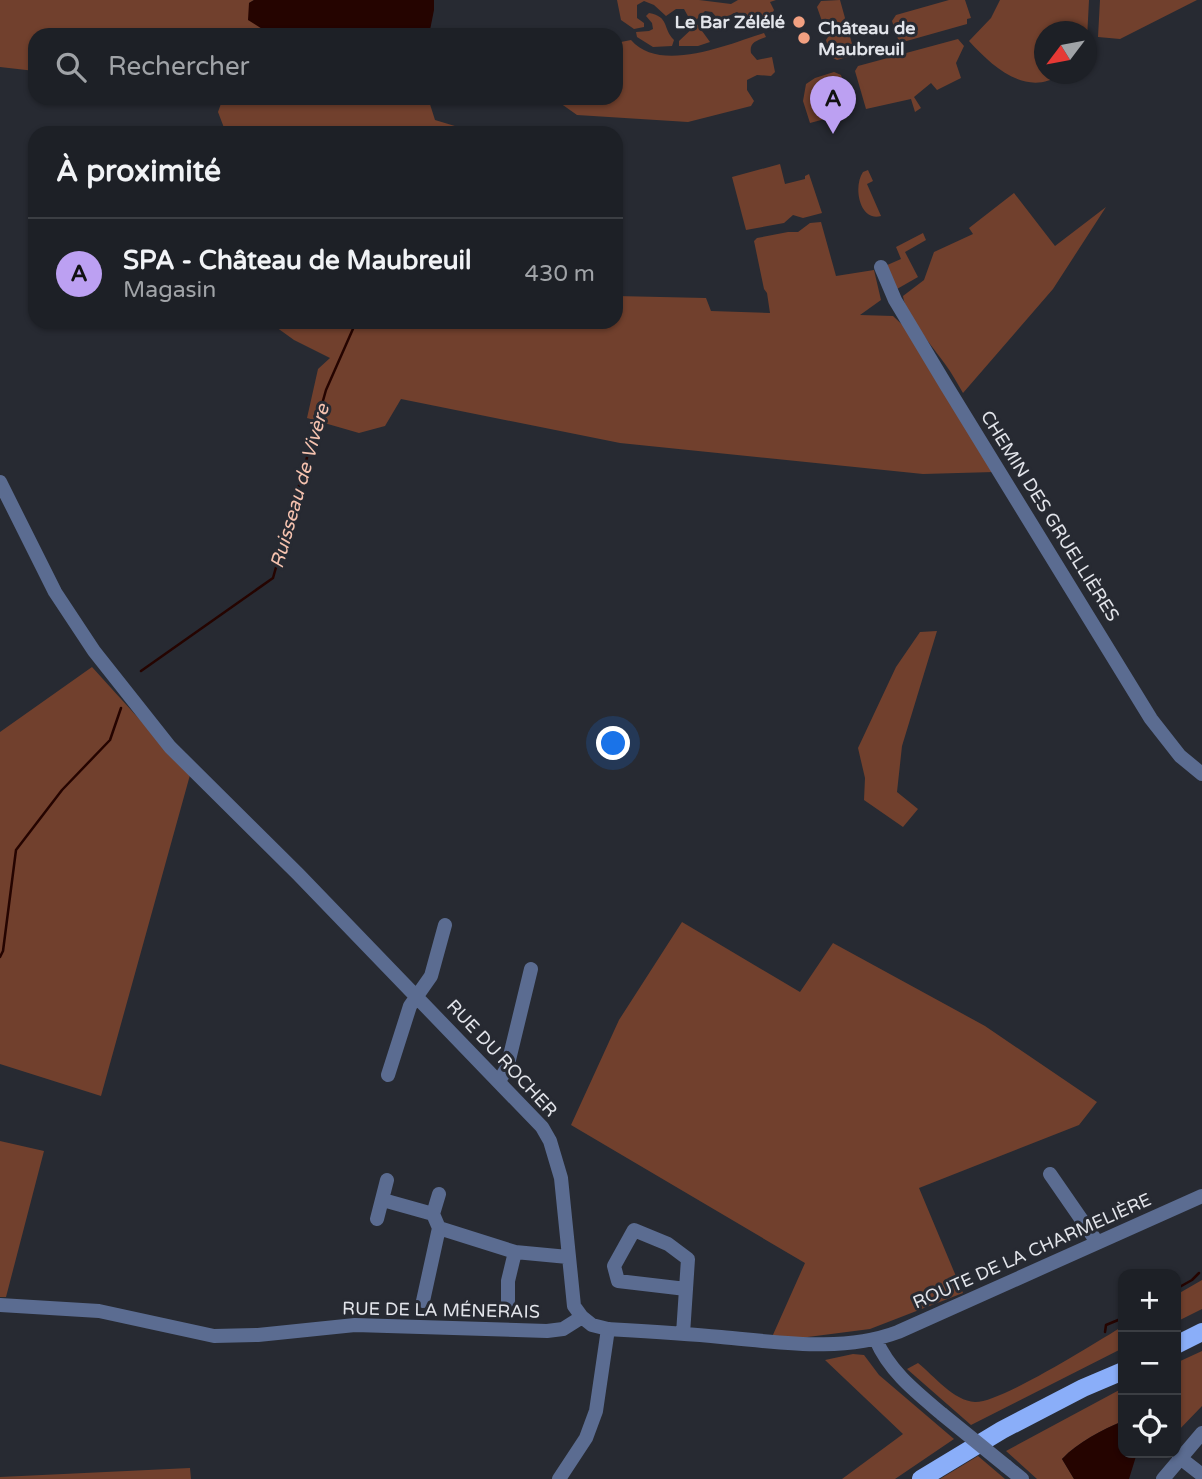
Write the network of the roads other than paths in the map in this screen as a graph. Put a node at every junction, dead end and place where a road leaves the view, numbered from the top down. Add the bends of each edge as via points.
1 (880, 267) dead end
2 (0, 482) edge
3 (1202, 774) edge
4 (445, 925) dead end
5 (531, 969) dead end
6 (417, 996) junction
7 (388, 1075) dead end
8 (499, 1081) junction
9 (1050, 1174) dead end
10 (387, 1180) dead end
11 (439, 1194) dead end
12 (1202, 1196) edge
13 (383, 1200) junction
14 (433, 1214) junction
15 (377, 1219) dead end
16 (439, 1228) junction
17 (1097, 1242) junction
18 (515, 1252) junction
19 (568, 1256) junction
20 (686, 1289) junction
21 (423, 1301) dead end
22 (508, 1301) dead end
23 (0, 1305) edge
24 (582, 1317) junction
25 (1202, 1323) edge
26 (608, 1329) junction
27 (1202, 1332) edge
28 (683, 1334) junction
29 (1181, 1334) edge
30 (876, 1340) junction
31 (1181, 1342) edge
32 (1118, 1366) edge
33 (1118, 1373) edge
34 (1083, 1388) junction
35 (1202, 1433) edge
36 (1181, 1455) edge
37 (1178, 1458) edge
38 (1180, 1458) edge
39 (1202, 1475) edge
40 (559, 1479) edge
41 (921, 1479) edge
42 (1022, 1479) edge
43 (1163, 1479) edge

1 - 3 street, CHEMIN DES GRUELLIÈRES via 946,385 1152,719 1180,756
2 - 6 street, RUE DU ROCHER via 55,592 131,699 170,747
4 - 6 street via 431,976
5 - 8 street via 507,1068
6 - 7 street
6 - 8 street, RUE DU ROCHER
8 - 19 street, RUE DU ROCHER via 550,1140 561,1178
9 - 17 street
10 - 13 street
11 - 14 street
12 - 17 street, ROUTE DE LA CHARMELIÈRE
13 - 14 street
13 - 15 street
14 - 16 street
16 - 18 street
16 - 21 street
17 - 30 street, ROUTE DE LA CHARMELIÈRE
18 - 19 street
18 - 22 street
19 - 24 street, RUE DU ROCHER via 574,1306
20 - 20 street via 688,1259 668,1244 634,1230 614,1266 618,1281
20 - 28 street
23 - 24 street, RUE DE LA MÉNERAIS via 99,1311 214,1336 355,1325 547,1331 563,1329
24 - 26 street
25 - 29 main road
26 - 28 street
26 - 40 street via 596,1411 586,1438
27 - 31 main road
28 - 30 street via 783,1343
30 - 42 street, bridge via 900,1377
32 - 34 main road
33 - 34 main road
34 - 41 main road
35 - 36 street
37 - 43 street
38 - 39 street

